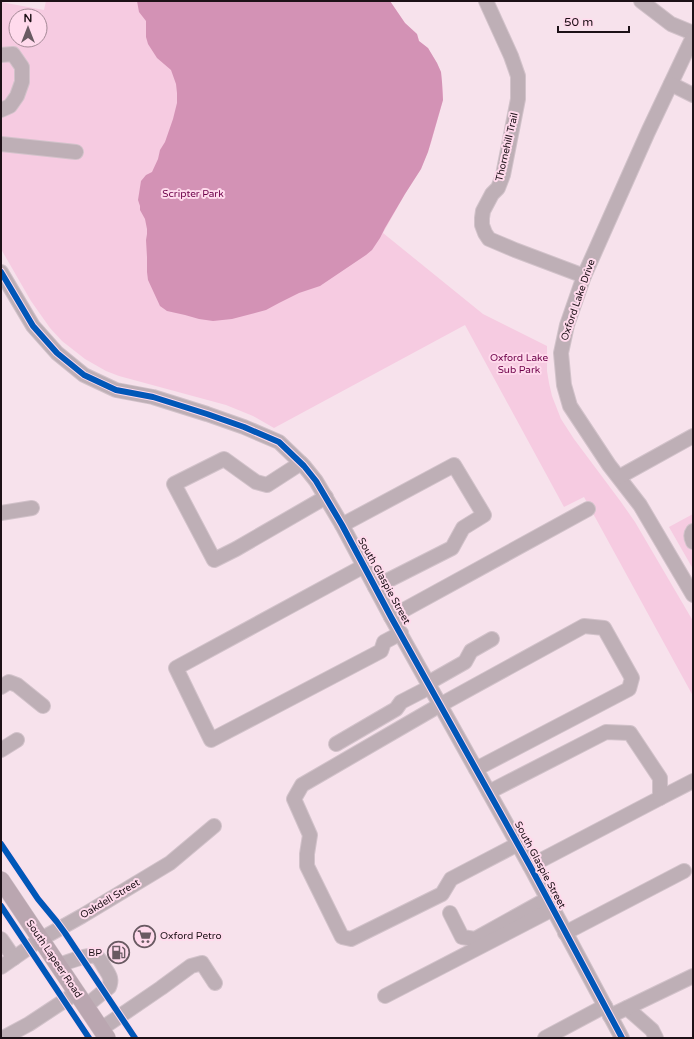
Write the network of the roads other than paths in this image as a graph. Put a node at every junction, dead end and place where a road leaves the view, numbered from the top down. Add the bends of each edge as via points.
1 (486, 1) edge
2 (641, 1) edge
3 (693, 33) edge
4 (693, 37) edge
5 (1, 55) edge
6 (671, 84) junction
7 (693, 95) edge
8 (1, 110) edge
9 (1, 144) edge
10 (76, 152) dead end
11 (1, 272) edge
12 (584, 276) junction
13 (693, 436) edge
14 (301, 463) junction
15 (619, 478) junction
16 (326, 497) junction
17 (32, 508) dead end
18 (588, 509) dead end
19 (1, 513) edge
20 (342, 525) junction
21 (693, 531) edge
22 (693, 542) edge
23 (364, 566) junction
24 (375, 587) junction
25 (693, 594) edge
26 (391, 617) junction
27 (400, 633) junction
28 (492, 639) dead end
29 (429, 685) junction
30 (1, 687) edge
31 (440, 705) junction
32 (43, 706) dead end
33 (17, 740) dead end
34 (336, 744) dead end
35 (1, 750) edge
36 (476, 769) junction
37 (693, 781) edge
38 (489, 792) junction
39 (660, 798) junction
40 (214, 826) dead end
41 (518, 844) junction
42 (530, 866) junction
43 (684, 871) dead end
44 (1, 880) edge
45 (550, 904) junction
46 (450, 913) dead end
47 (565, 933) junction
48 (1, 939) edge
49 (41, 939) junction
50 (14, 958) junction
51 (58, 965) junction
52 (1, 967) edge
53 (693, 976) edge
54 (215, 983) dead end
55 (385, 996) dead end
56 (81, 999) junction
57 (627, 1008) junction
58 (607, 1011) junction
59 (104, 1033) edge
60 (3, 1038) edge
61 (545, 1038) edge
62 (622, 1038) edge
63 (656, 1038) edge

1 - 12 street, Thornehill Trail via 518,76 518,99 503,175 483,211 482,225 489,239
2 - 3 street via 671,24
4 - 6 street, Oxford Lake Drive
5 - 8 street via 13,54 22,67 22,82 18,96 10,106
6 - 7 street
6 - 12 street, Oxford Lake Drive
9 - 10 street
11 - 14 street, South Glaspie Street via 33,326 57,354 84,375 116,390 153,397 244,427 279,442
12 - 15 street, Oxford Lake Drive via 561,352 564,385 570,406
13 - 15 street
14 - 16 street, South Glaspie Street
14 - 16 street via 267,485 256,482 224,459 174,484 214,560
15 - 25 street, Oxford Lake Drive via 640,505
16 - 20 street, South Glaspie Street
17 - 19 street
18 - 26 street
20 - 23 street, South Glaspie Street
20 - 24 street via 454,465 484,514 463,528 452,548
21 - 22 street
23 - 24 street, South Glaspie Street
23 - 27 street via 176,668 211,740 381,651 384,642
24 - 26 street, South Glaspie Street
26 - 27 street, South Glaspie Street
27 - 29 street, South Glaspie Street
28 - 29 street via 471,650 465,662
29 - 31 street, South Glaspie Street
29 - 34 street via 400,702 396,709
30 - 32 street via 8,682 17,685
31 - 36 street, South Glaspie Street
31 - 36 street via 584,626 604,628 632,678 629,689
31 - 41 street via 302,785 294,799 310,835 308,866 342,937 351,939 442,894 451,879
33 - 35 street
36 - 38 street, South Glaspie Street
37 - 39 street
38 - 39 street via 606,732 630,732 660,778
38 - 41 street, South Glaspie Street
39 - 42 street
40 - 49 street, Oakdell Street via 170,863
41 - 42 street, South Glaspie Street
42 - 45 street, South Glaspie Street
43 - 47 street
44 - 49 main road, South Lapeer Road
45 - 46 street via 475,938 462,937
45 - 47 street, South Glaspie Street
45 - 55 street
47 - 58 street, South Glaspie Street
48 - 50 street
49 - 50 street, Oakdell Street
49 - 51 main road, South Lapeer Road
50 - 52 street, Oakdell Street
51 - 56 main road, South Lapeer Road
51 - 56 street via 88,956 98,957 111,978 111,984 109,988
53 - 57 street
54 - 59 street via 202,963 191,966
56 - 59 main road, South Lapeer Road
56 - 60 street
57 - 58 street
57 - 63 street via 652,1030
58 - 61 street
58 - 62 street, South Glaspie Street

